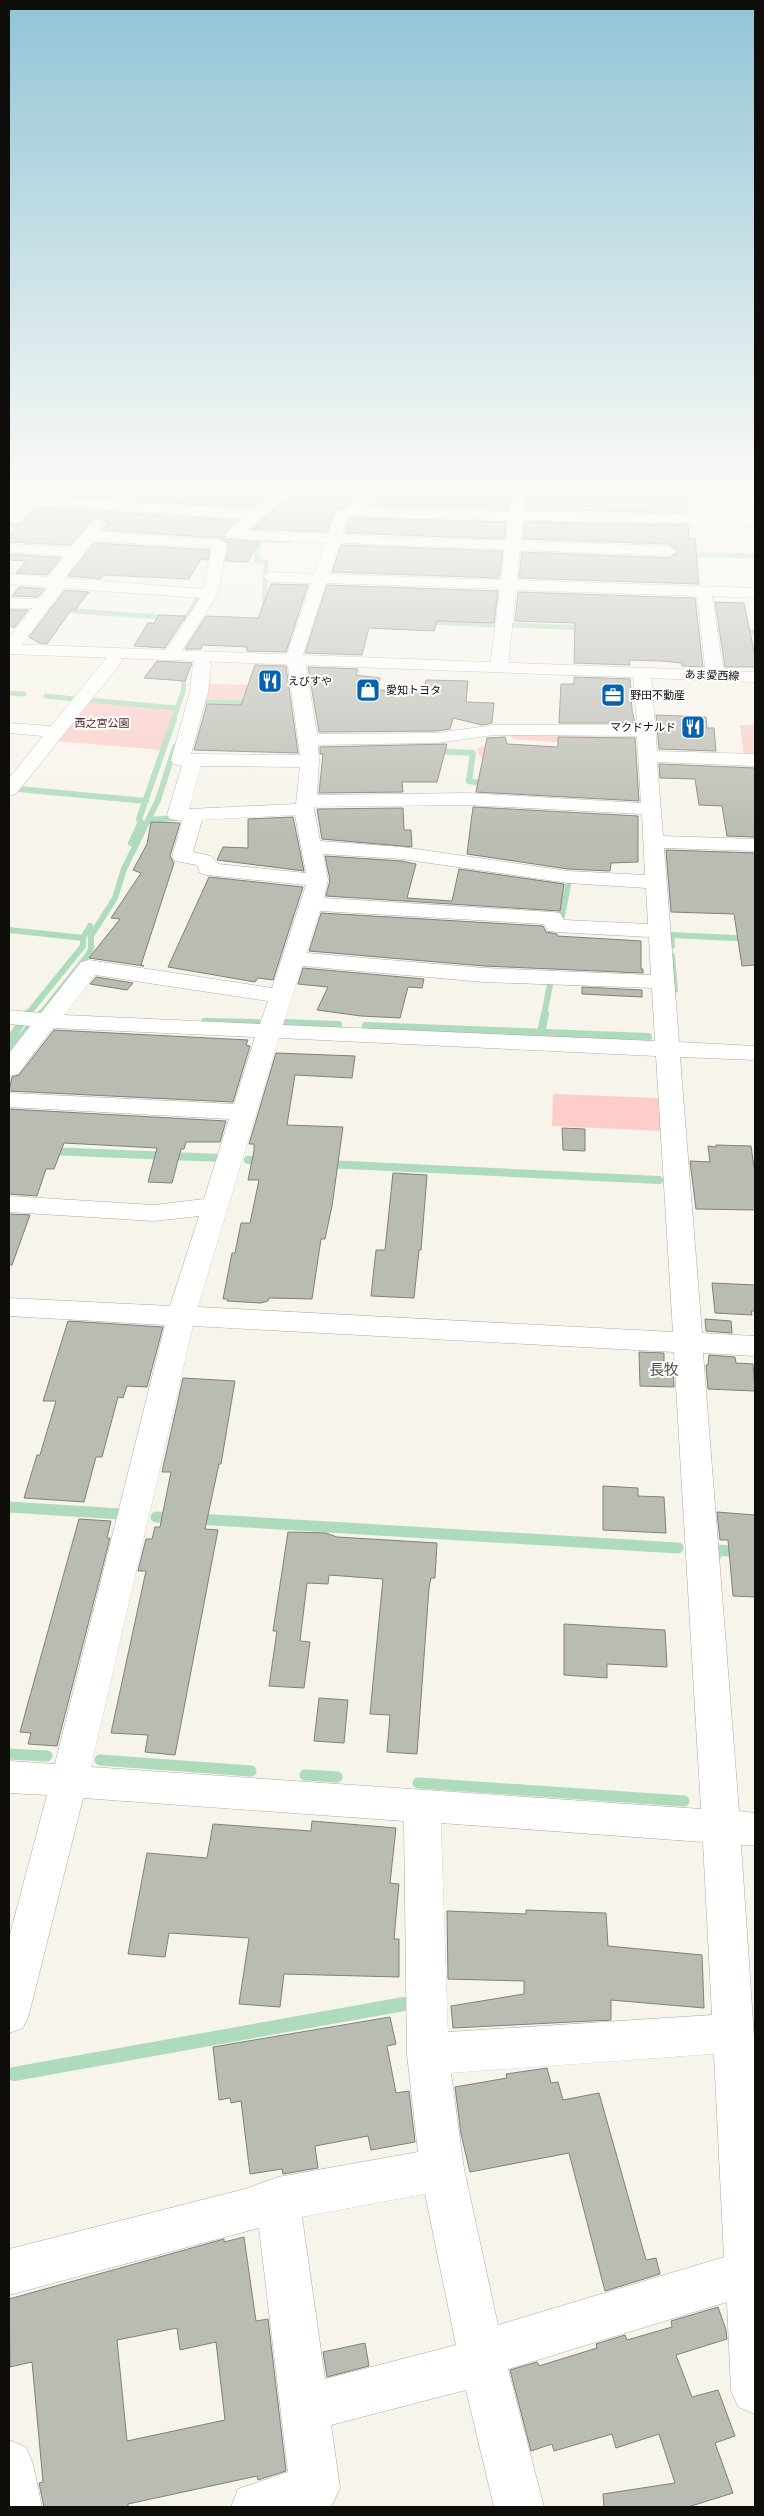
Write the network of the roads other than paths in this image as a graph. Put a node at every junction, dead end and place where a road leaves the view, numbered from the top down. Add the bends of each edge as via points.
1 (40, 608) edge
2 (201, 608) edge
3 (312, 608) edge
4 (507, 608) edge
5 (706, 608) edge
6 (9, 649) edge
7 (171, 655) junction
8 (9, 656) edge
9 (114, 660) junction
10 (295, 663) junction
11 (202, 664) junction
12 (499, 667) junction
13 (642, 676) junction
14 (715, 676) junction
15 (755, 677) edge
16 (755, 684) edge
17 (9, 728) edge
18 (56, 732) junction
19 (646, 732) junction
20 (307, 740) junction
21 (647, 756) junction
22 (192, 760) junction
23 (755, 760) edge
24 (310, 761) junction
25 (9, 790) edge
26 (306, 805) junction
27 (651, 809) junction
28 (193, 815) junction
29 (653, 842) junction
30 (755, 845) edge
31 (312, 847) junction
32 (318, 880) junction
33 (655, 882) junction
34 (312, 904) junction
35 (658, 931) junction
36 (294, 959) junction
37 (662, 982) junction
38 (281, 996) junction
39 (30, 1019) edge
40 (269, 1031) junction
41 (666, 1049) junction
42 (755, 1053) edge
43 (9, 1069) edge
44 (9, 1100) edge
45 (244, 1112) junction
46 (9, 1204) edge
47 (216, 1206) junction
48 (9, 1306) edge
49 (182, 1317) junction
50 (687, 1343) junction
51 (755, 1346) edge
52 (9, 1777) edge
53 (69, 1781) junction
54 (422, 1806) junction
55 (738, 1828) edge
56 (9, 2014) edge
57 (734, 2033) junction
58 (428, 2054) junction
59 (748, 2148) edge
60 (442, 2169) junction
61 (278, 2198) junction
62 (9, 2272) edge
63 (748, 2273) junction
64 (482, 2358) junction
65 (755, 2390) edge
66 (305, 2408) junction
67 (9, 2464) edge
68 (17, 2507) edge
69 (256, 2507) edge
70 (519, 2507) edge

1 - 6 street
2 - 7 street
3 - 10 street
4 - 12 street
5 - 14 street
6 - 7 street, あま愛西線
7 - 10 street, あま愛西線
8 - 9 street, あま愛西線
9 - 11 street, あま愛西線
9 - 18 street
10 - 11 street, あま愛西線
10 - 12 street, あま愛西線
10 - 13 street, あま愛西線
10 - 20 street
11 - 22 street via 199,692 180,760
12 - 13 street, あま愛西線
13 - 14 street, あま愛西線
13 - 16 street, あま愛西線
13 - 19 street
14 - 15 street, あま愛西線
17 - 18 street
18 - 25 street
19 - 20 street via 494,730 436,738
19 - 21 street
20 - 24 street
21 - 23 street
21 - 27 street
22 - 24 street
22 - 28 street via 177,815
24 - 26 street
26 - 27 street via 466,799
26 - 28 street
26 - 31 street
27 - 29 street
28 - 32 street via 182,857 204,860 208,864 207,869
29 - 30 street
29 - 33 street
31 - 32 street
31 - 33 street via 402,853 568,877
32 - 34 street
33 - 35 street
34 - 35 street via 552,918 556,926
34 - 36 street
35 - 37 street
36 - 37 street via 484,975
36 - 38 street
37 - 41 street
38 - 39 street via 89,967
38 - 40 street
39 - 40 street
39 - 43 street
40 - 41 street
40 - 45 street
41 - 42 street
41 - 50 street
44 - 45 street
45 - 47 street
46 - 47 street via 154,1213
47 - 49 street
48 - 49 street
49 - 50 street
49 - 53 street
50 - 51 street
50 - 55 street
52 - 53 street
53 - 54 street
53 - 56 street
54 - 55 street
54 - 58 street
55 - 57 street
57 - 58 street
57 - 59 street
58 - 60 street
59 - 63 street
60 - 61 street
60 - 64 street
61 - 62 street via 245,2211
61 - 66 street
63 - 64 street
63 - 65 street
64 - 66 street
64 - 70 street
66 - 69 street via 315,2488
67 - 68 street

